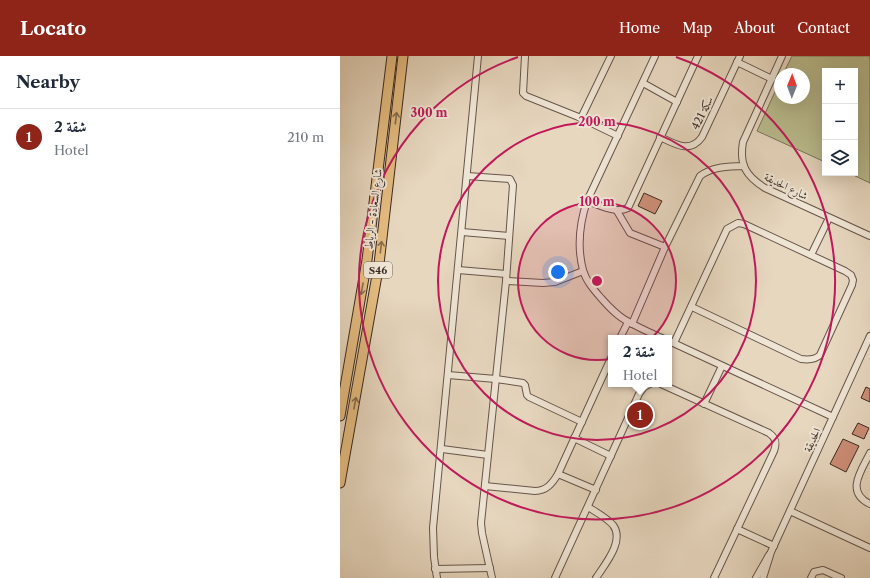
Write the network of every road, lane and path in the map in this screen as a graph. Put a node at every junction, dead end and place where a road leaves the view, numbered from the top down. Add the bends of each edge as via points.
1 (392, 56) edge
2 (403, 56) edge
3 (478, 56) edge
4 (525, 56) edge
5 (611, 56) edge
6 (655, 56) edge
7 (698, 56) edge
8 (782, 56) edge
9 (739, 59) edge
10 (772, 78) junction
11 (643, 83) junction
12 (677, 102) junction
13 (581, 118) junction
14 (618, 136) junction
15 (660, 137) junction
16 (744, 166) junction
17 (467, 176) junction
18 (587, 201) junction
19 (617, 211) junction
20 (829, 218) junction
21 (462, 232) junction
22 (510, 236) junction
23 (870, 236) edge
24 (664, 247) junction
25 (811, 255) junction
26 (458, 270) junction
27 (583, 271) junction
28 (506, 274) junction
29 (506, 282) junction
30 (692, 307) junction
31 (630, 323) junction
32 (622, 335) edge
33 (656, 335) edge
34 (870, 336) edge
35 (672, 340) edge
36 (672, 342) edge
37 (608, 365) edge
38 (722, 366) junction
39 (448, 375) junction
40 (496, 379) junction
41 (644, 387) edge
42 (667, 387) edge
43 (704, 404) junction
44 (340, 416) edge
45 (833, 417) junction
46 (582, 422) junction
47 (574, 438) junction
48 (442, 449) junction
49 (870, 453) edge
50 (488, 455) junction
51 (611, 456) junction
52 (558, 474) junction
53 (340, 483) edge
54 (485, 486) junction
55 (596, 490) junction
56 (870, 504) edge
57 (588, 507) junction
58 (790, 511) junction
59 (737, 529) junction
60 (870, 548) edge
61 (772, 549) junction
62 (490, 568) junction
63 (435, 569) junction
64 (437, 578) edge
65 (492, 578) edge
66 (555, 578) edge
67 (596, 578) edge
68 (714, 578) edge
69 (756, 578) edge
70 (763, 578) edge
71 (811, 578) edge
72 (841, 578) edge

1 -> 44 highway, شارع السعادة - الرباط / S46 via 367,260
53 -> 2 highway, شارع السعادة - الرباط / S46 via 379,264
3 - 17 street
4 - 13 street via 523,93
5 - 13 street
6 - 11 street
7 - 12 street
8 - 10 street
9 - 10 street
9 - 15 street, سكة 421 via 698,142 682,146
10 - 16 street via 743,142 741,155
11 - 12 street
11 - 14 street
12 - 15 street
13 - 14 street
14 - 18 street
15 - 19 street via 628,208
16 - 20 street, شارع الحديقة via 751,178 765,188
16 - 24 street via 714,168 700,176
17 - 21 street
17 - 22 street via 510,179
18 - 19 street
18 - 27 street via 580,231
19 - 24 street via 630,233
20 - 23 street, شارع الحديقة
20 - 25 street
21 - 22 street
21 - 26 street
22 - 28 street
24 - 31 street
25 - 30 street via 738,223 727,229
25 - 30 street via 851,275 853,280 820,355 816,358 801,358
26 - 28 street
26 - 39 street
27 - 29 street via 555,282
27 - 31 street via 603,301
28 - 29 street
29 - 40 street
30 - 35 street
31 - 32 street
31 - 33 street
34 - 45 street, الحديقة
36 - 38 street
37 - 46 street
38 - 43 street
38 - 45 street
39 - 40 street
39 - 48 street
40 - 46 street via 523,383 529,397
40 - 50 street
41 - 51 street
42 - 43 street
43 - 59 street via 768,433 775,440 774,451
45 - 58 street, الحديقة
46 - 47 street
47 - 51 street
47 - 52 street
48 - 50 street
48 - 63 street via 434,528
49 - 56 street via 857,479 856,491 858,496
50 - 54 street
51 - 55 street
52 - 54 street via 552,484 540,491
52 - 55 street
54 - 62 street via 481,528
55 - 57 street
57 - 66 street
57 - 67 street via 612,524 617,536 616,545
58 - 60 street
58 - 61 street, الحديقة
59 - 61 street
59 - 68 street
61 - 69 street, الحديقة
61 - 70 street, الحديقة
62 - 63 street
62 - 65 street
63 - 64 street
71 - 72 street via 814,572 823,570

